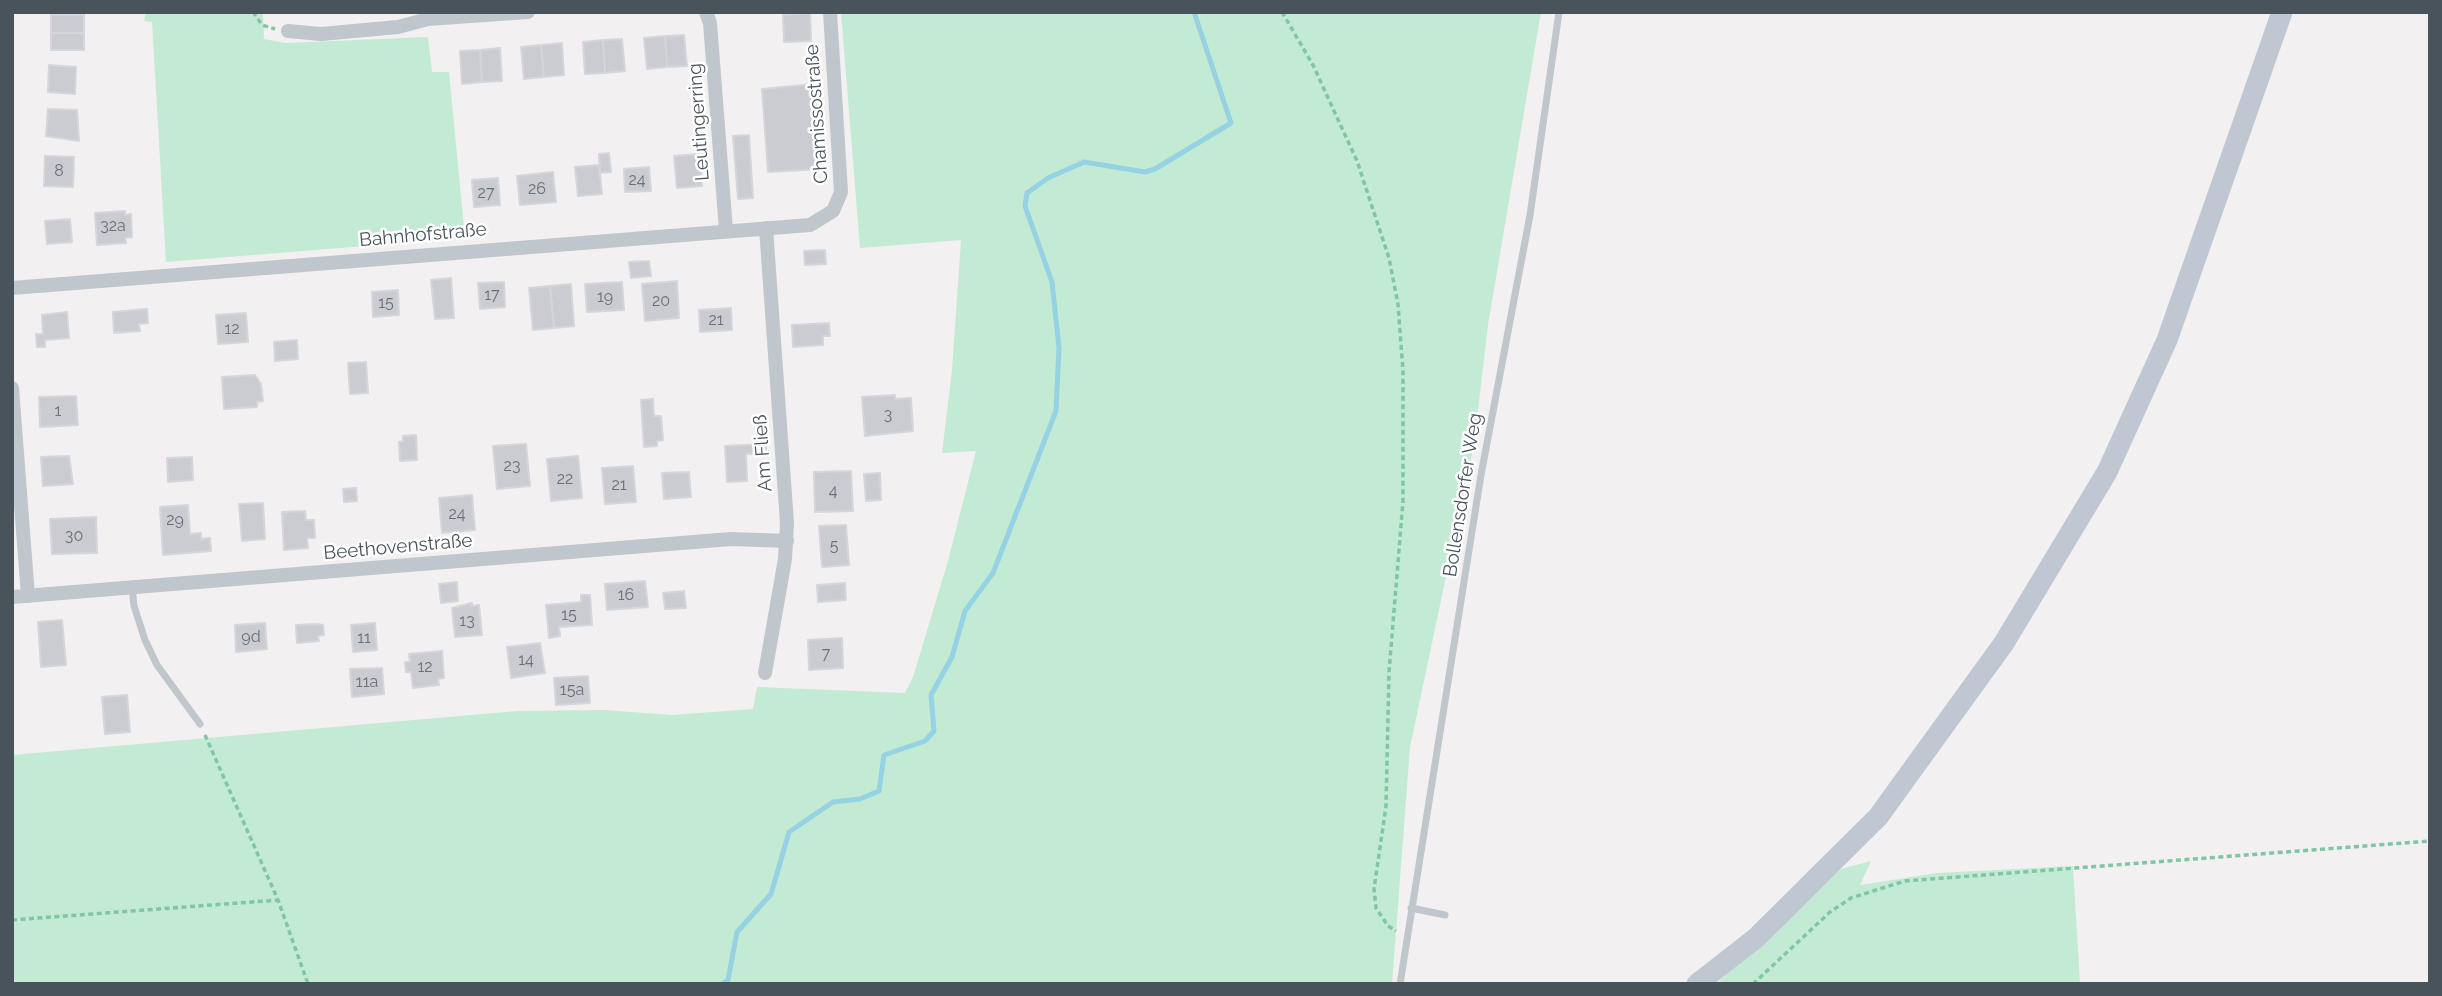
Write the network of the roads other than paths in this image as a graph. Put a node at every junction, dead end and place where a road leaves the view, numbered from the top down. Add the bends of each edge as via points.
1 (528, 12) edge
2 (706, 12) edge
3 (830, 12) edge
4 (1559, 12) edge
5 (2282, 12) edge
6 (288, 31) road end
7 (833, 211) joint
8 (766, 228) junction
9 (726, 230) junction
10 (12, 288) edge
11 (12, 388) edge
12 (787, 541) junction
13 (132, 587) junction
14 (28, 596) junction
15 (12, 597) edge
16 (765, 673) dead end
17 (200, 724) road end
18 (1411, 908) junction
19 (1445, 915) dead end
20 (1400, 984) edge
21 (1697, 984) edge

1 - 6 street via 428,19 398,27 321,34
2 - 9 street, Leutingerring
3 - 7 street, Chamissostraße via 841,192
4 - 18 lane, Bollensdorfer Weg via 1530,215 1481,475
5 - 21 main road via 2167,340 2107,472 2004,643 1878,817 1756,938
7 - 8 street, Bahnhofstraße via 810,225
8 - 9 street, Bahnhofstraße
8 - 12 street, Am Fließ
9 - 10 street, Bahnhofstraße
11 - 14 street
12 - 13 street, Beethovenstraße via 731,539
12 - 16 street, Am Fließ
13 - 14 street, Beethovenstraße
13 - 17 lane via 134,606 157,665
14 - 15 street, Beethovenstraße
18 - 19 lane
18 - 20 lane, Bollensdorfer Weg

